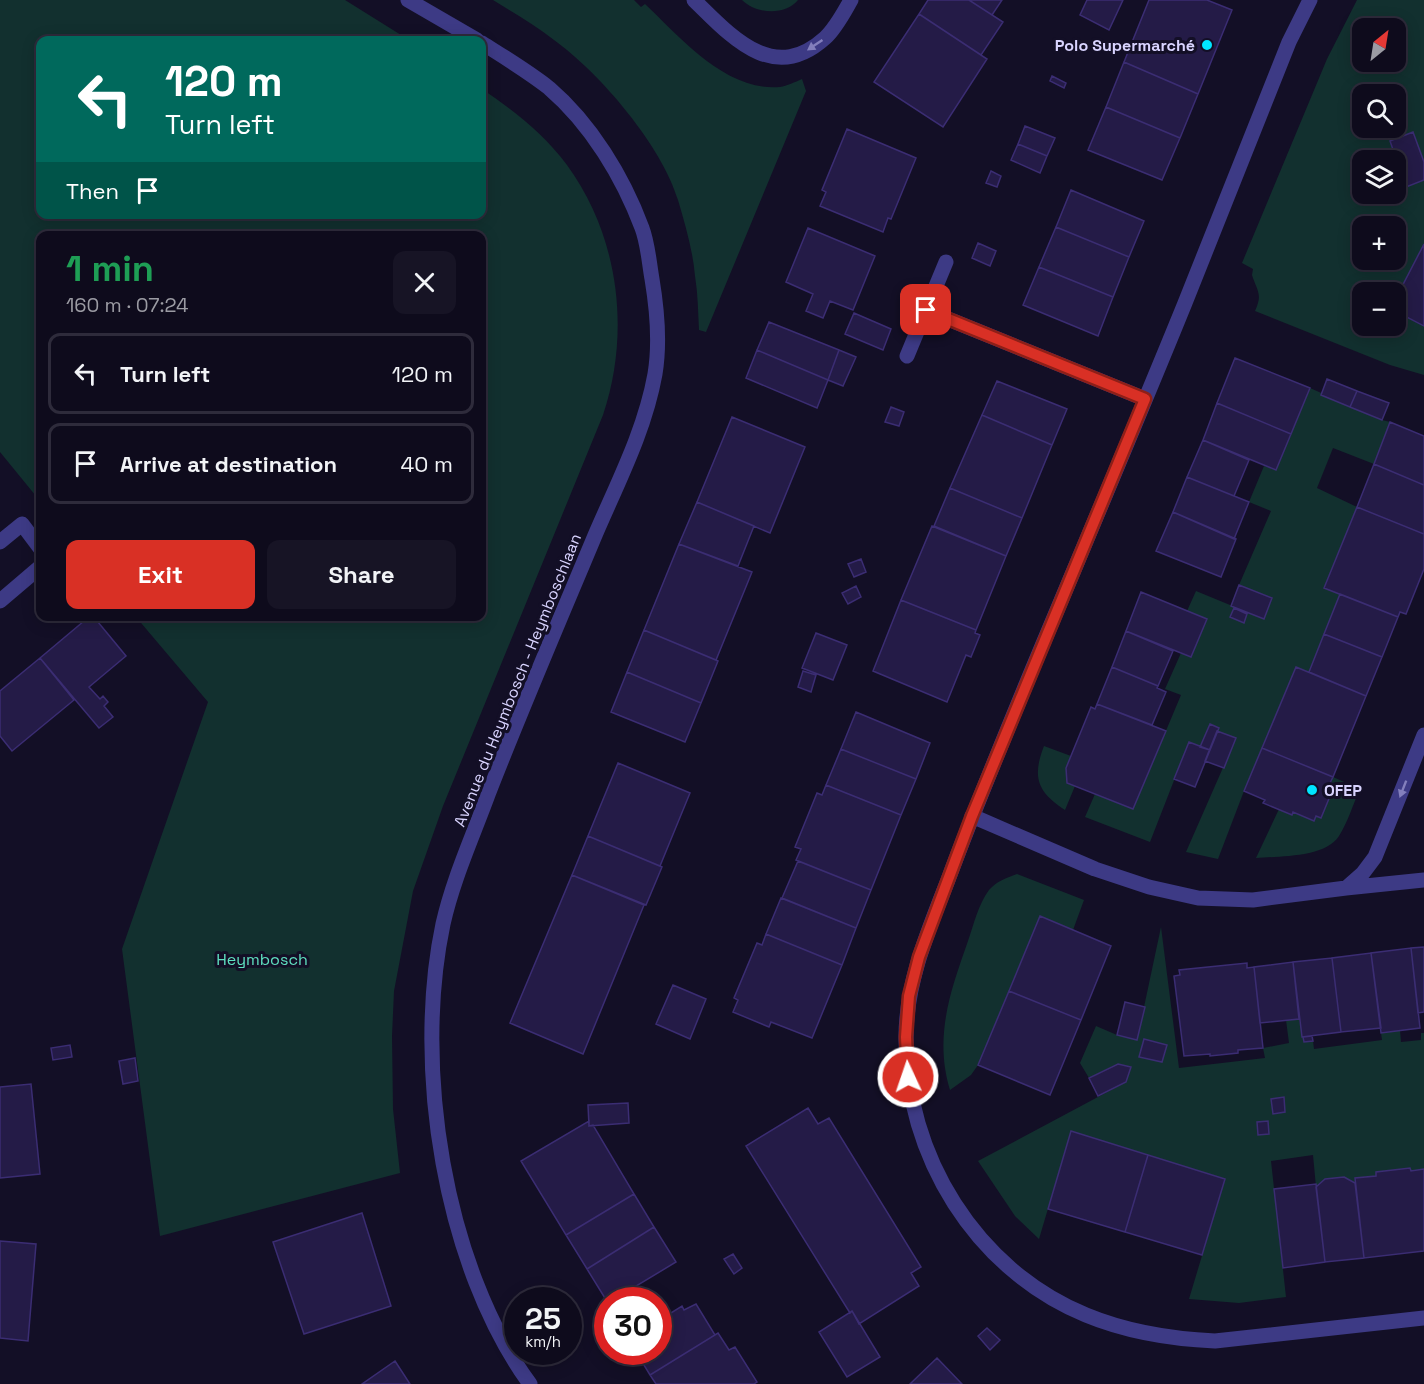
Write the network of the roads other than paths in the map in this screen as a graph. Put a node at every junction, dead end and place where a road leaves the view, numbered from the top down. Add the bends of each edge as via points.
1 (408, 0) edge
2 (694, 0) edge
3 (851, 0) edge
4 (1310, 0) edge
5 (470, 36) edge
6 (486, 46) edge
7 (946, 262) dead end
8 (926, 310) junction
9 (907, 356) dead end
10 (1145, 399) junction
11 (0, 542) edge
12 (36, 543) edge
13 (36, 570) edge
14 (0, 601) edge
15 (1424, 735) edge
16 (972, 816) junction
17 (1424, 880) edge
18 (1346, 888) junction
19 (1424, 1318) edge
20 (530, 1384) edge

1 - 5 street
3 -> 2 street via 827,37 788,57 767,56 747,49
4 - 10 street via 1281,61
6 - 20 street, Avenue du Heymbosch - Heymboschlaan via 549,89 584,124 609,160 643,231 656,304 655,372 639,429 524,702 456,878 435,973 431,1025 434,1099 453,1206 490,1315
7 - 8 street
8 - 9 street
8 - 10 street
10 - 16 street
11 - 12 street via 22,524
13 - 14 street
15 -> 18 street via 1375,857
16 - 18 street via 1095,869 1198,898 1253,900
16 - 19 street via 919,957 909,996 908,1077 928,1155 946,1192 996,1256 1028,1282 1085,1315 1183,1340 1215,1341
17 - 18 street

